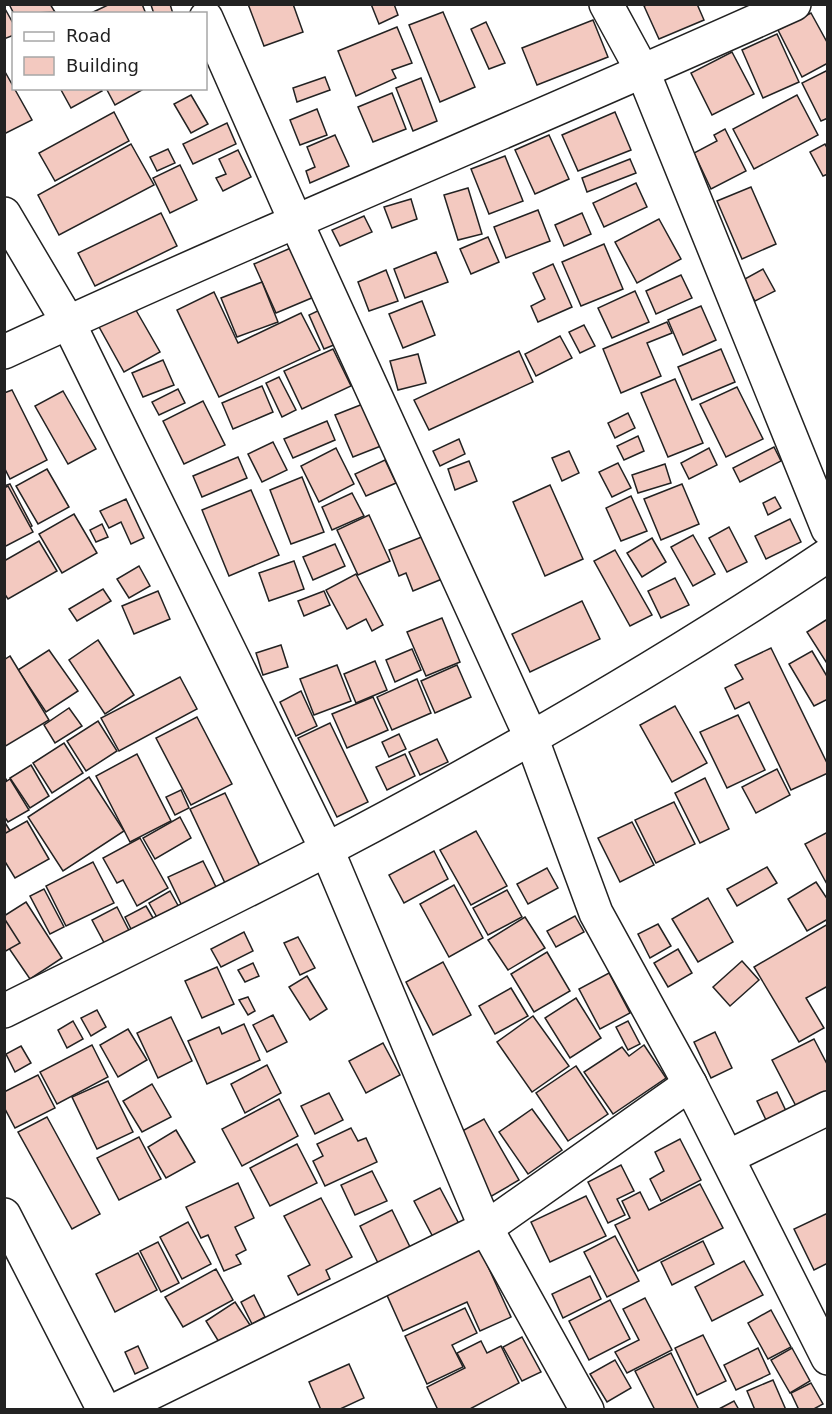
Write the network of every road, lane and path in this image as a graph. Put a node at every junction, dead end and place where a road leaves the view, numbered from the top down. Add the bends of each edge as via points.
1 (606, 4) edge
2 (794, 4) edge
3 (207, 20) edge
4 (643, 72) junction
5 (4, 214) edge
6 (296, 222) junction
7 (68, 322) junction
8 (4, 352) edge
9 (828, 529) edge
10 (828, 555) edge
11 (531, 737) junction
12 (327, 850) junction
13 (4, 1011) edge
14 (690, 1084) junction
15 (828, 1108) edge
16 (728, 1157) junction
17 (4, 1215) edge
18 (486, 1228) junction
19 (828, 1358) edge
20 (104, 1410) edge
21 (116, 1410) edge
22 (587, 1410) edge

1 - 4 street
2 - 4 street
3 - 6 street
4 - 6 street
4 - 9 street
5 - 7 street
6 - 7 street
6 - 11 street
7 - 8 street
7 - 12 street
10 - 11 street via 740,613
11 - 12 street
11 - 14 street via 596,913
12 - 13 street
12 - 18 street
14 - 16 street
14 - 18 street
15 - 16 street
16 - 19 street
17 - 20 street
18 - 21 street
18 - 22 street

